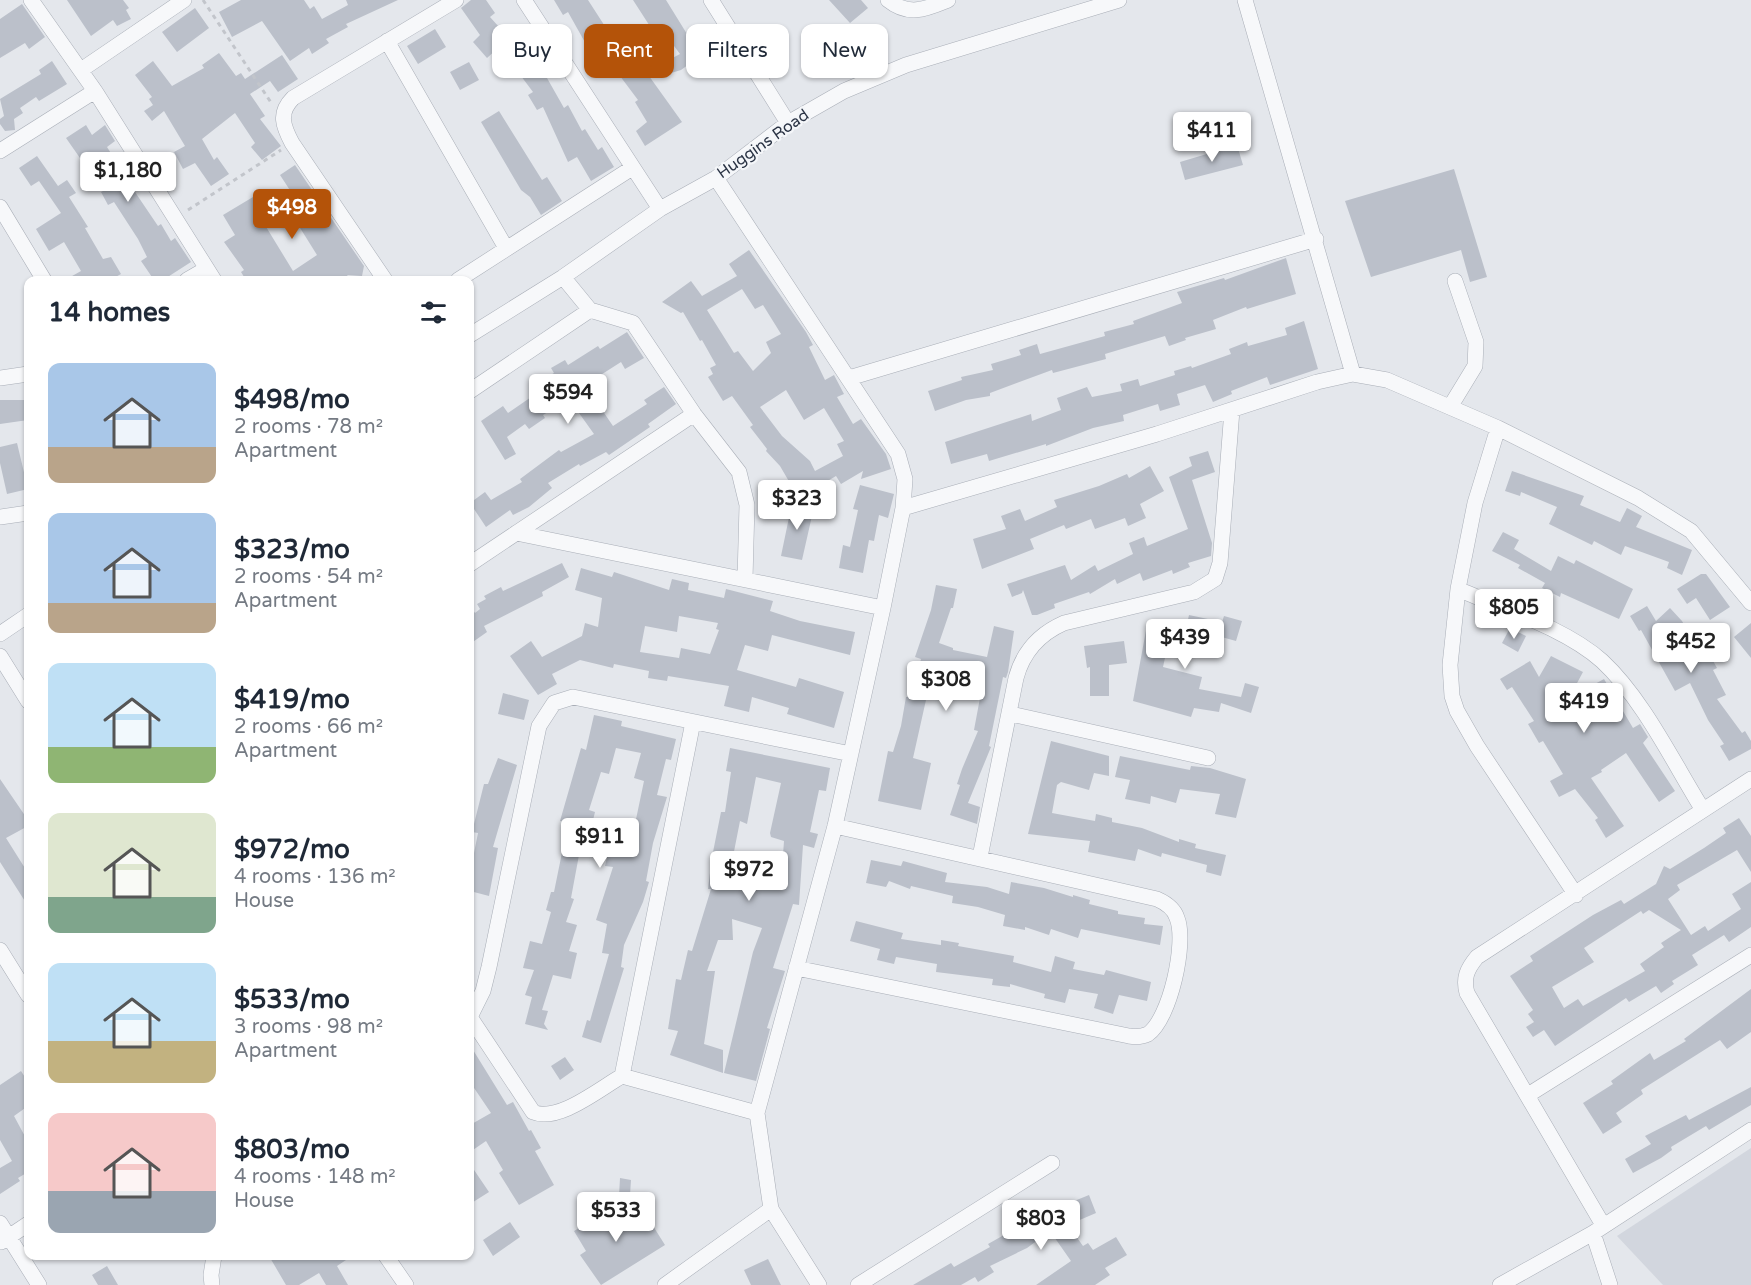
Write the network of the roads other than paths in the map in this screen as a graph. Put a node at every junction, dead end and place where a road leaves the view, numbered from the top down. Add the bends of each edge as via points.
1 (31, 0) edge
2 (184, 0) edge
3 (456, 0) edge
4 (525, 0) edge
5 (711, 0) edge
6 (888, 0) edge
7 (948, 0) edge
8 (1119, 0) edge
9 (1245, 0) edge
10 (387, 41) junction
11 (81, 70) junction
12 (95, 91) junction
13 (788, 123) junction
14 (0, 151) edge
15 (632, 168) junction
16 (716, 178) junction
17 (0, 207) edge
18 (660, 209) junction
19 (1316, 239) junction
20 (506, 248) junction
21 (210, 275) edge
22 (43, 276) edge
23 (382, 276) edge
24 (464, 276) edge
25 (563, 277) junction
26 (1455, 281) dead end
27 (590, 310) junction
28 (474, 333) edge
29 (1353, 374) junction
30 (24, 375) edge
31 (0, 378) edge
32 (849, 378) junction
33 (474, 388) edge
34 (1450, 407) junction
35 (1232, 410) junction
36 (694, 414) junction
37 (1498, 428) junction
38 (903, 508) junction
39 (24, 514) edge
40 (0, 517) edge
41 (516, 533) junction
42 (474, 561) edge
43 (745, 579) junction
44 (1458, 589) junction
45 (1751, 603) edge
46 (883, 608) junction
47 (24, 618) edge
48 (0, 634) edge
49 (0, 657) edge
50 (24, 694) edge
51 (1011, 714) junction
52 (693, 722) junction
53 (850, 754) junction
54 (1209, 758) dead end
55 (1751, 779) edge
56 (1703, 810) junction
57 (835, 826) junction
58 (980, 857) junction
59 (1576, 894) junction
60 (0, 950) edge
61 (1751, 955) edge
62 (796, 968) junction
63 (24, 989) edge
64 (474, 1009) edge
65 (474, 1023) edge
66 (622, 1076) junction
67 (1528, 1095) junction
68 (757, 1113) junction
69 (1751, 1130) edge
70 (1052, 1163) dead end
71 (771, 1209) junction
72 (0, 1223) edge
73 (24, 1227) edge
74 (1598, 1229) junction
75 (4, 1240) edge
76 (213, 1260) edge
77 (389, 1260) edge
78 (39, 1285) edge
79 (212, 1285) edge
80 (406, 1285) edge
81 (665, 1285) edge
82 (819, 1285) edge
83 (858, 1285) edge
84 (1500, 1285) edge
85 (1610, 1285) edge

1 - 11 street
2 - 11 street
3 - 10 street
4 - 15 street
5 - 13 street
6 - 7 street via 900,9 913,11
8 - 13 street, Huggins Road via 906,65 844,92
9 - 19 street
10 - 20 street
10 - 23 street via 292,98 284,106 282,119 292,142
11 - 12 street
12 - 14 street
12 - 21 street
13 - 16 street, Huggins Road
15 - 18 street
15 - 20 street
16 - 18 street, Huggins Road
16 - 32 street
17 - 22 street
18 - 25 street, Huggins Road
19 - 29 street
19 - 32 street
20 - 24 street
25 - 27 street
25 - 28 street, Huggins Road
26 - 34 street via 1476,342 1475,366
27 - 33 street
27 - 36 street via 633,323
29 - 34 street via 1387,380
29 - 35 street
30 - 31 street
32 - 38 street via 898,454 905,479
34 - 37 street
35 - 38 street
35 - 51 street via 1220,562 1215,579 1194,592 1064,623 1044,632 1021,660
36 - 41 street
36 - 43 street via 739,472 747,505
37 - 44 street via 1475,503
37 - 45 street via 1638,498 1691,531
38 - 46 street
39 - 40 street
41 - 42 street
41 - 43 street
43 - 46 street
44 - 56 street via 1571,639 1601,661 1622,683
44 - 59 street via 1450,665 1457,711
46 - 53 street
47 - 48 street
49 - 50 street
51 - 54 street
51 - 58 street
52 - 53 street
52 - 64 street via 573,697 554,703 547,712 539,726 489,967
52 - 66 street
53 - 57 street
55 - 56 street
56 - 59 street
57 - 58 street
57 - 62 street
58 - 62 street via 1157,899 1172,909 1179,922 1175,977 1161,1015 1147,1035 1129,1036
59 - 67 street via 1477,957 1466,973 1467,993
60 - 63 street
61 - 67 street
62 - 68 street
65 - 66 street via 532,1112 543,1117 556,1114
66 - 68 street
67 - 74 street
68 - 71 street
69 - 74 street
70 - 83 street
71 - 81 street
71 - 82 street
72 - 75 street
73 - 75 street
74 - 84 street
74 - 85 street
75 - 78 street
76 - 79 street
77 - 80 street

